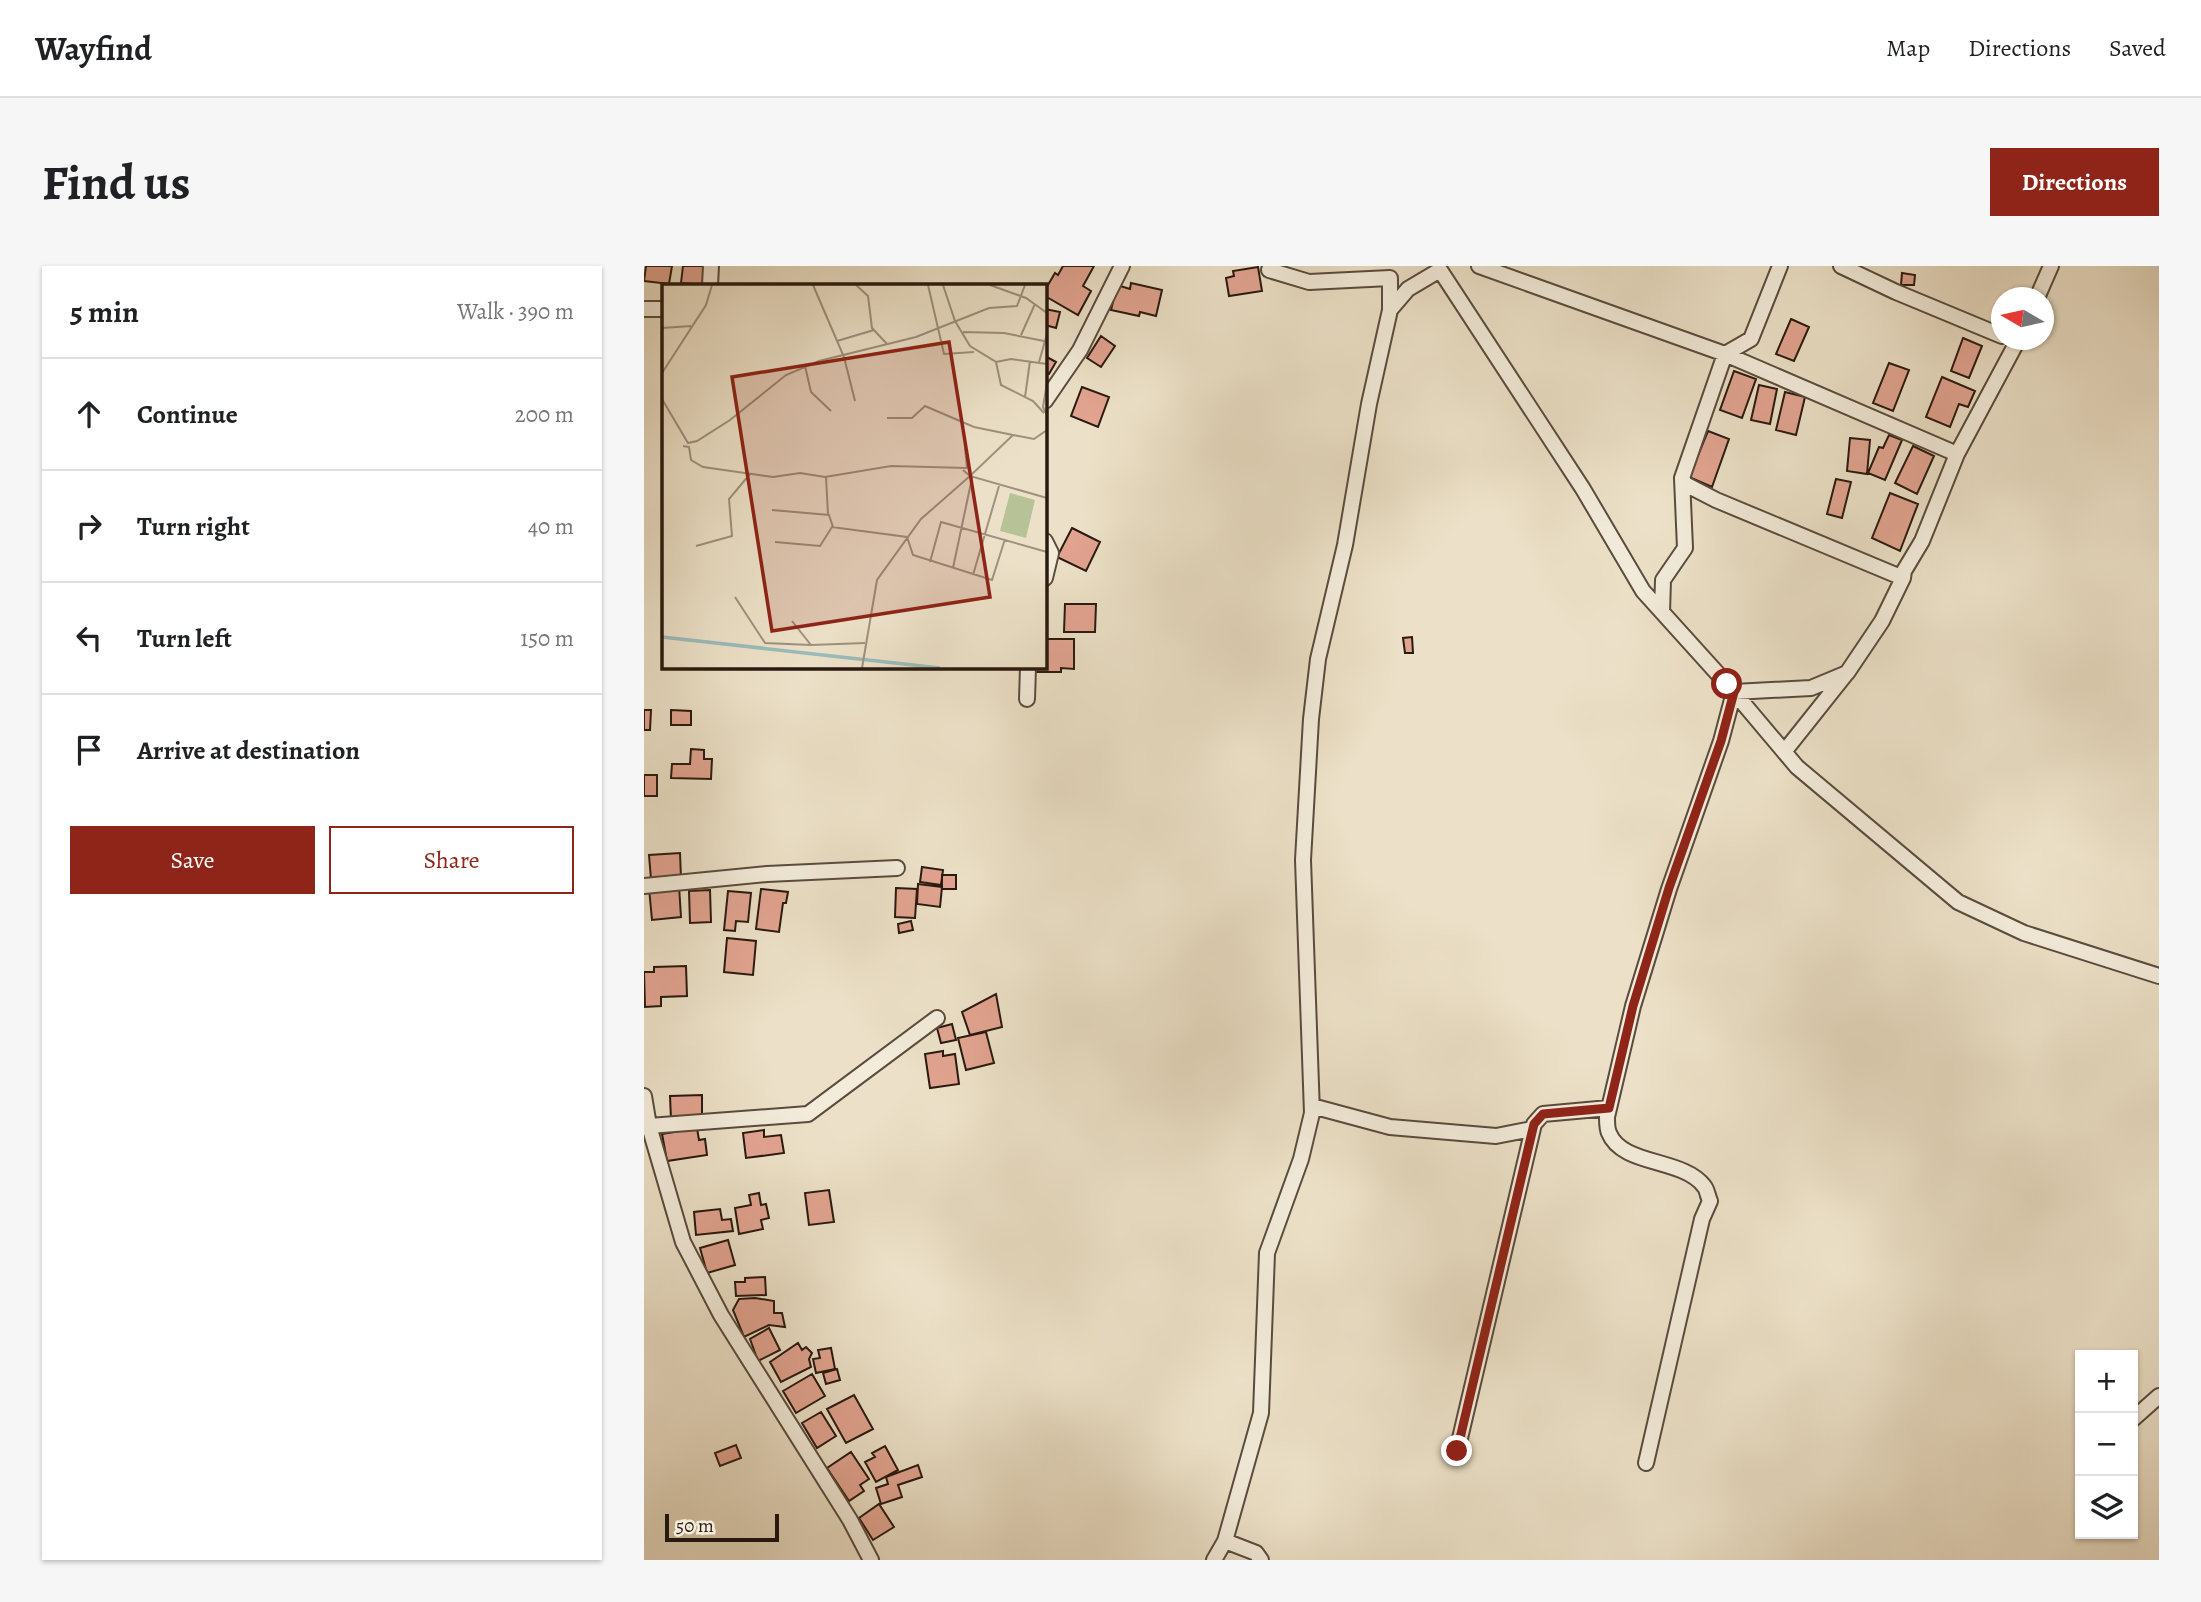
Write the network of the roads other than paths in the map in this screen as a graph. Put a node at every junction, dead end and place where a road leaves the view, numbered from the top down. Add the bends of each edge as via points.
1 (711, 266) edge
2 (1122, 266) edge
3 (1479, 266) edge
4 (1780, 266) edge
5 (1841, 266) edge
6 (2051, 266) edge
7 (1440, 267) edge
8 (1269, 270) dead end
9 (1390, 272) edge
10 (709, 284) edge
11 (2042, 287) edge
12 (644, 309) edge
13 (662, 309) edge
14 (1390, 310) junction
15 (1991, 333) edge
16 (2009, 350) edge
17 (1725, 354) junction
18 (1046, 400) edge
19 (1957, 454) junction
20 (1682, 478) junction
21 (1046, 543) edge
22 (1046, 574) edge
23 (1903, 578) junction
24 (1662, 612) junction
25 (1028, 668) edge
26 (1847, 673) junction
27 (1734, 692) junction
28 (1027, 699) dead end
29 (1784, 752) junction
30 (897, 868) dead end
31 (644, 886) edge
32 (2159, 976) edge
33 (937, 1018) dead end
34 (644, 1096) edge
35 (1312, 1106) junction
36 (1609, 1108) junction
37 (649, 1126) junction
38 (1532, 1129) junction
39 (2159, 1396) edge
40 (2138, 1415) edge
41 (1457, 1451) dead end
42 (1646, 1463) dead end
43 (1225, 1541) junction
44 (871, 1560) edge
45 (1214, 1560) edge
46 (1261, 1560) edge

1 - 10 street
2 - 18 street via 1080,350
3 - 17 street
4 - 17 street via 1751,339
5 - 15 street
6 - 11 street
7 - 14 street via 1408,289
7 - 24 street via 1643,591
8 - 9 street via 1309,282
9 - 14 street
12 - 13 street
14 - 35 street via 1318,659 1311,719 1303,860
16 - 19 street
17 - 19 street
17 - 20 street
19 - 23 street
20 - 23 street via 1716,500
20 - 24 street via 1685,548 1663,580
21 - 22 street via 1051,554
23 - 26 street via 1882,621
24 - 27 street
25 - 28 street
26 - 27 street via 1811,688
26 - 29 street
27 - 29 street
27 - 36 street via 1633,1006
29 - 32 street via 1958,902 2024,933
30 - 31 street
33 - 37 street via 808,1114
34 - 37 street
35 - 38 street via 1415,1130 1496,1136
35 - 43 street via 1301,1159 1267,1253 1261,1413
36 - 38 street via 1543,1114
36 - 42 street via 1608,1132 1616,1145 1686,1172 1704,1186 1710,1201
37 - 44 street via 683,1242 721,1315
38 - 41 street
39 - 40 street
43 - 45 street
43 - 46 street via 1256,1553

